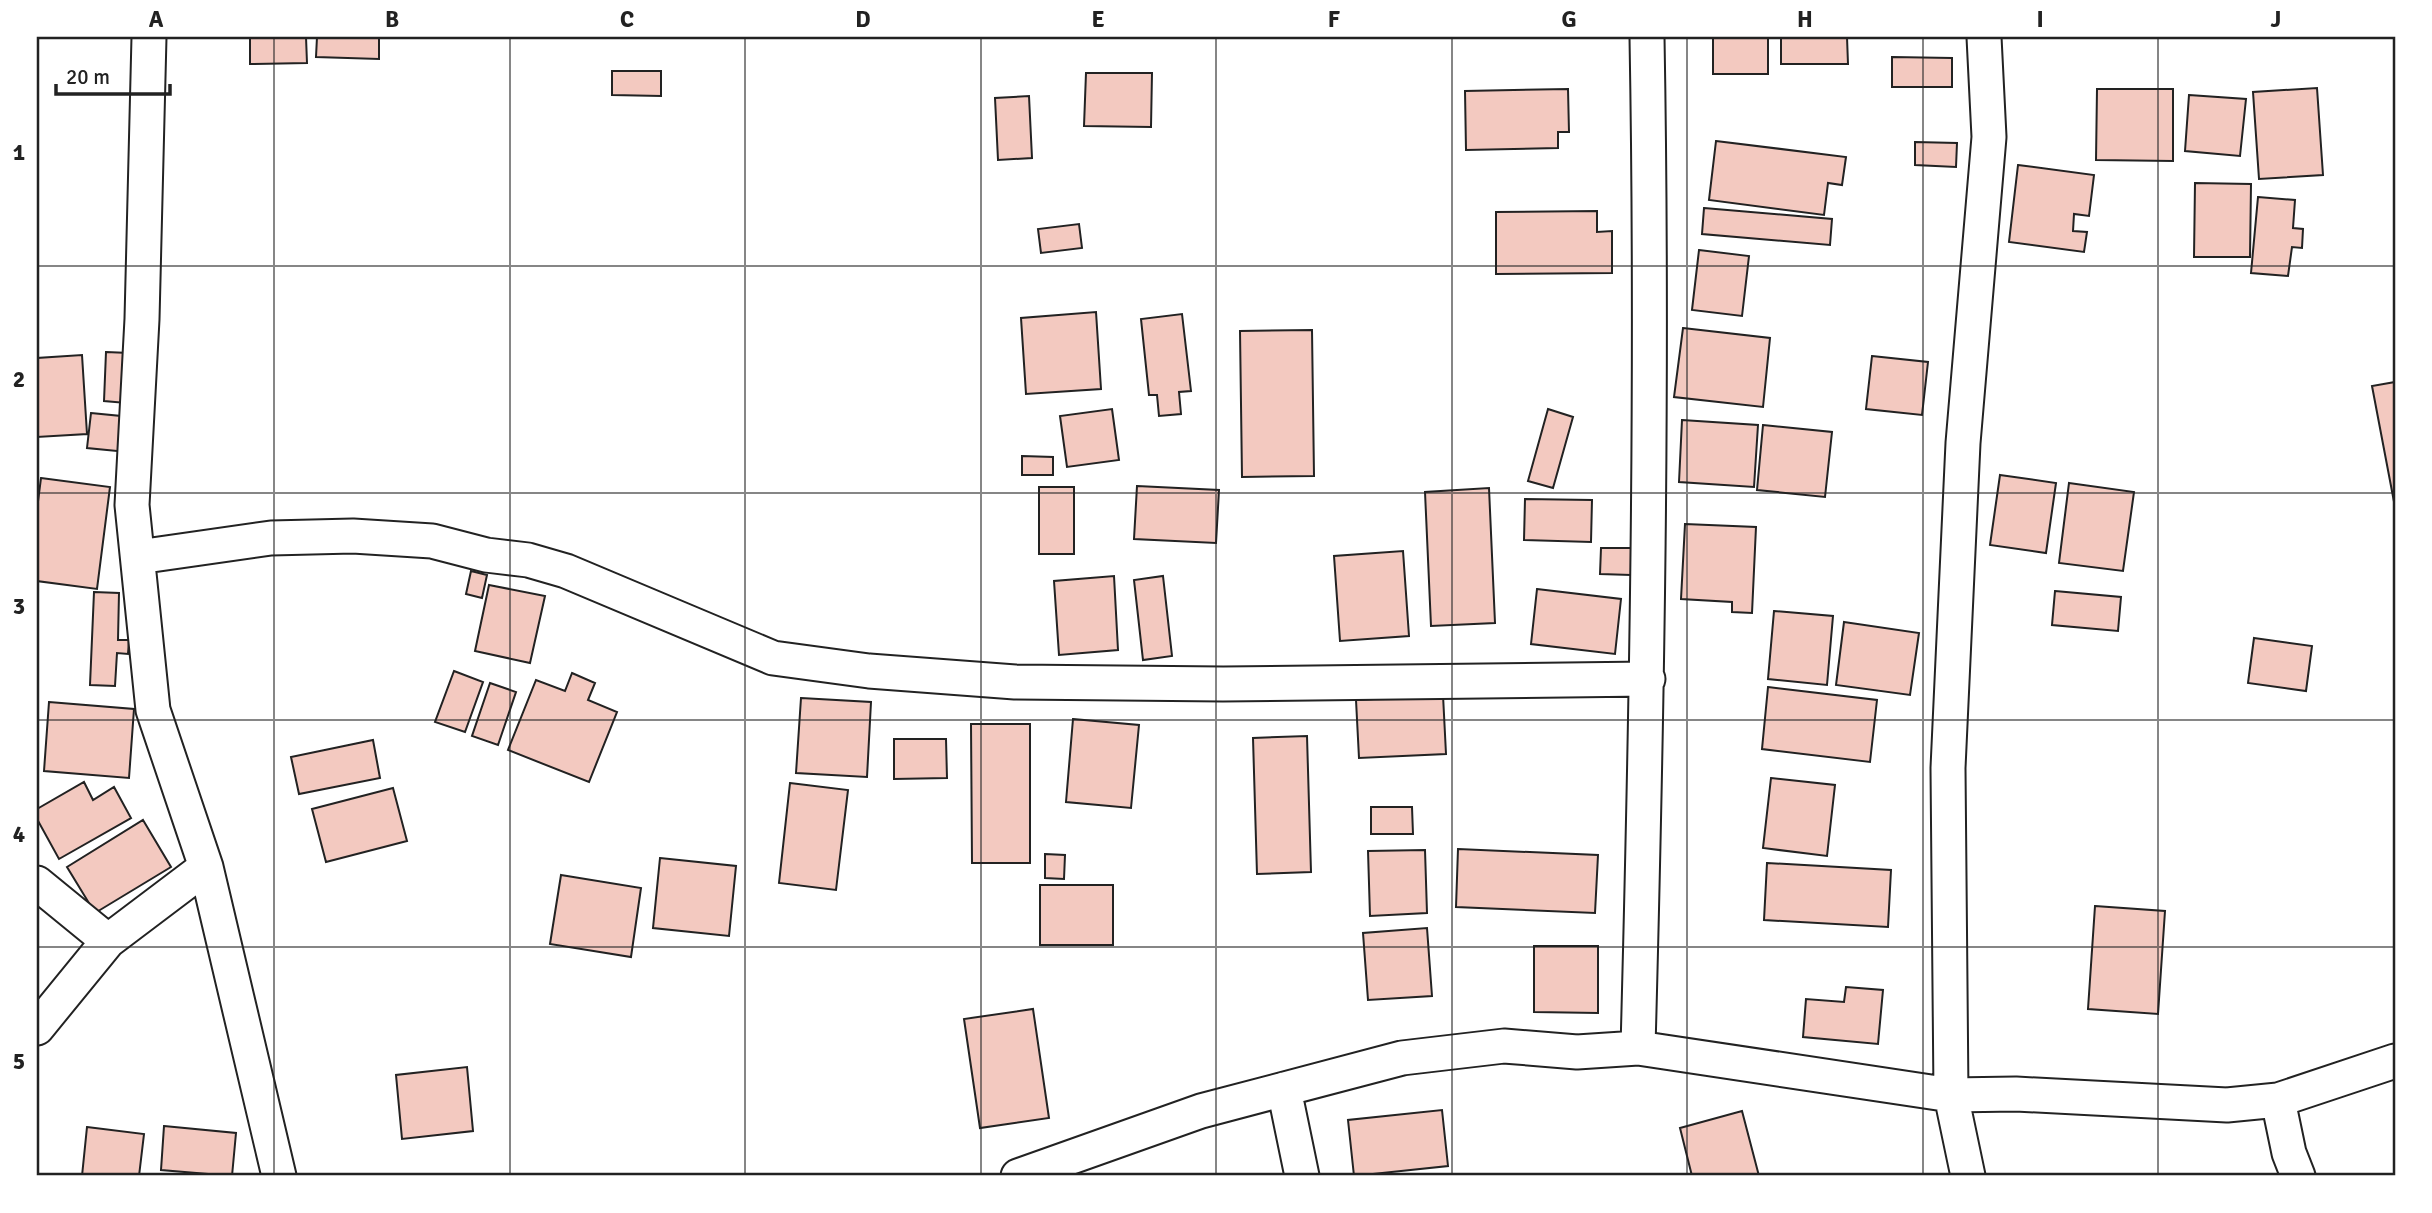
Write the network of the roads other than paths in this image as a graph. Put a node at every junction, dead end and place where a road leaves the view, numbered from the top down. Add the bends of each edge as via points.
1 (149, 37) edge
2 (1647, 37) edge
3 (1984, 37) edge
4 (138, 556) junction
5 (1648, 679) junction
6 (206, 867) junction
7 (37, 883) edge
8 (107, 941) junction
9 (37, 1028) edge
10 (1639, 1048) junction
11 (2395, 1061) edge
12 (1284, 1089) junction
13 (1951, 1095) junction
14 (2278, 1100) junction
15 (279, 1176) edge
16 (1020, 1176) edge
17 (1302, 1176) edge
18 (1968, 1176) edge
19 (2298, 1176) edge

1 - 4 street via 132,505
2 - 5 street
3 - 13 street via 1989,137 1963,443 1948,768
4 - 5 street via 271,538 353,536 432,541 566,571 772,658 869,671 1015,682
4 - 6 street via 153,710
5 - 10 street
6 - 8 street
6 - 15 street
7 - 8 street
8 - 9 street
10 - 12 street via 1577,1052 1504,1046 1402,1058
10 - 13 street
11 - 14 street
12 - 16 street via 1201,1111
12 - 17 street
13 - 14 street via 2227,1105
13 - 18 street
14 - 19 street

